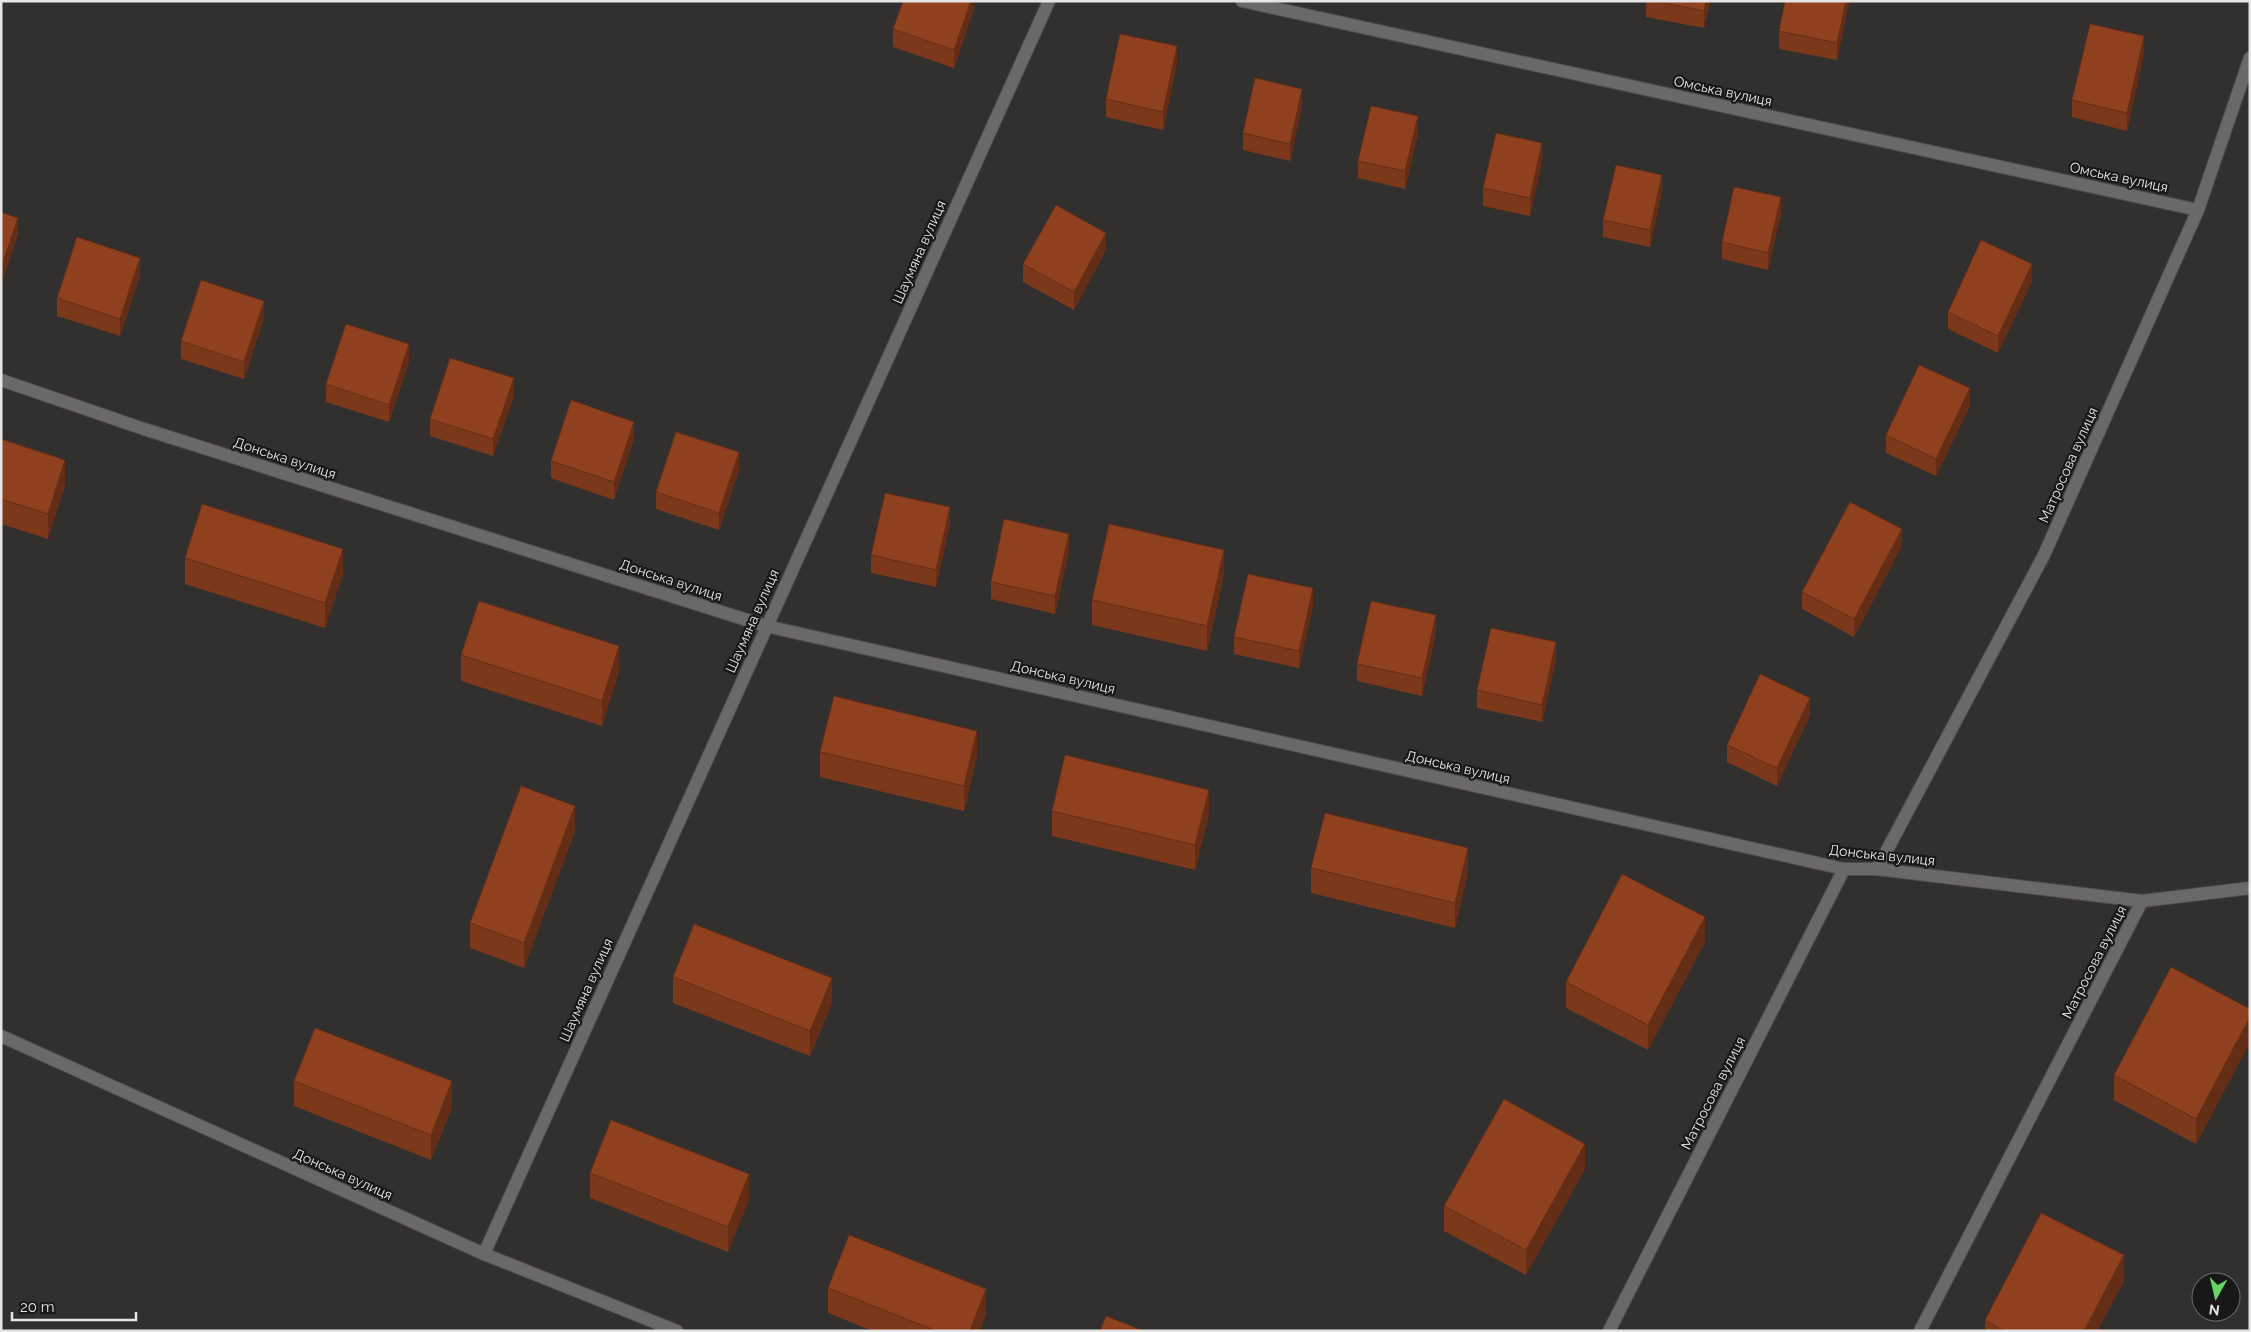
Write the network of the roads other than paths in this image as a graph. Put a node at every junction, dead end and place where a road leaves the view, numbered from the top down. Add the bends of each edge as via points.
1 (1049, 1) edge
2 (1242, 1) edge
3 (2250, 58) edge
4 (2198, 210) junction
5 (1, 380) edge
6 (766, 626) junction
7 (1844, 869) junction
8 (1877, 869) junction
9 (2250, 888) edge
10 (2142, 901) junction
11 (1, 1036) edge
12 (484, 1254) junction
13 (677, 1331) edge
14 (1609, 1331) edge
15 (1920, 1331) edge

1 - 6 street, Шаумяна вулиця
2 - 4 street, Омська вулиця
3 - 4 street, Матросова вулиця
4 - 8 street, Матросова вулиця via 2044,555
5 - 6 street, Донська вулиця via 144,429
6 - 7 street, Донська вулиця
6 - 12 street, Шаумяна вулиця
7 - 8 street, Донська вулиця
7 - 14 street, Матросова вулиця
8 - 10 street, Донська вулиця
9 - 10 street, Донська вулиця
10 - 15 street, Матросова вулиця
11 - 12 street, Донська вулиця
12 - 13 street, Донська вулиця

